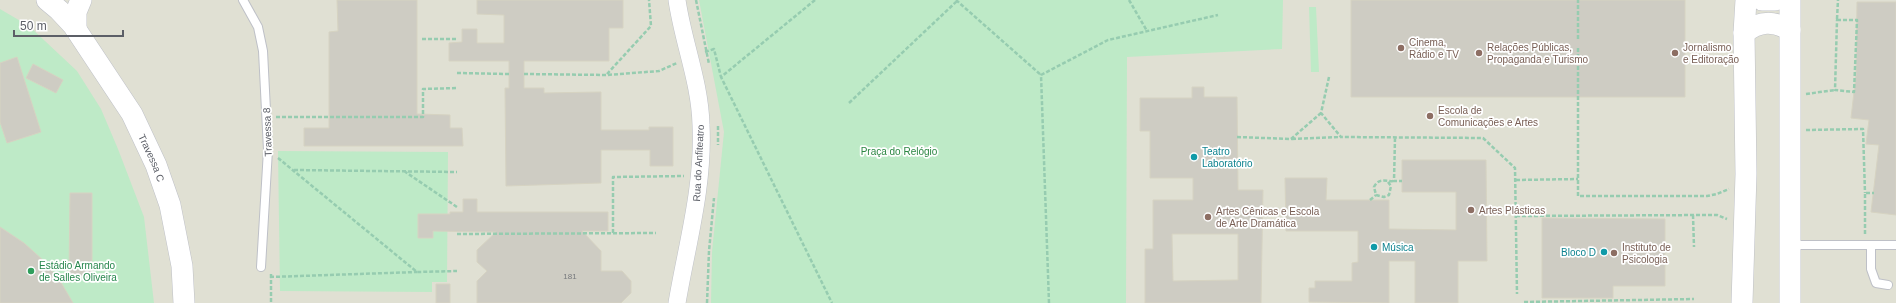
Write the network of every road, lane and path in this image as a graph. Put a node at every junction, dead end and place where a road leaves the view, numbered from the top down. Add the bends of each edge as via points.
1 (47, 0) edge
2 (81, 0) edge
3 (243, 0) edge
4 (649, 0) edge
5 (677, 0) edge
6 (815, 0) edge
7 (956, 0) edge
8 (1129, 0) edge
9 (1578, 0) edge
10 (1746, 0) edge
11 (1762, 0) edge
12 (1774, 0) edge
13 (1790, 0) edge
14 (1838, 0) edge
15 (1218, 14) dead end
16 (1837, 20) junction
17 (76, 29) junction
18 (1790, 30) junction
19 (1147, 31) junction
20 (1744, 33) junction
21 (422, 39) dead end
22 (457, 39) dead end
23 (1578, 39) dead end
24 (1578, 48) dead end
25 (690, 57) junction
26 (457, 73) dead end
27 (509, 74) dead end
28 (524, 74) dead end
29 (607, 75) junction
30 (1041, 75) junction
31 (721, 77) junction
32 (1329, 77) dead end
33 (457, 88) dead end
34 (1835, 90) junction
35 (1789, 97) junction
36 (849, 103) dead end
37 (1321, 113) junction
38 (273, 117) dead end
39 (1789, 130) junction
40 (1237, 137) dead end
41 (1341, 137) junction
42 (1395, 138) junction
43 (1291, 139) junction
44 (274, 163) dead end
45 (294, 170) junction
46 (404, 171) junction
47 (457, 172) dead end
48 (700, 176) junction
49 (1578, 179) junction
50 (1516, 180) junction
51 (1394, 181) junction
52 (1402, 181) dead end
53 (1388, 182) junction
54 (1865, 193) junction
55 (1874, 193) dead end
56 (1376, 195) junction
57 (1706, 196) dead end
58 (1370, 200) dead end
59 (457, 207) dead end
60 (1693, 215) junction
61 (1516, 216) junction
62 (613, 233) junction
63 (656, 233) dead end
64 (457, 234) dead end
65 (1745, 235) junction
66 (1791, 245) junction
67 (1868, 245) junction
68 (1896, 245) edge
69 (1694, 247) dead end
70 (262, 267) dead end
71 (271, 269) dead end
72 (457, 271) dead end
73 (417, 272) junction
74 (266, 277) dead end
75 (270, 277) junction
76 (1888, 285) dead end
77 (1517, 294) dead end
78 (1694, 299) dead end
79 (1524, 302) edge
80 (184, 303) edge
81 (271, 303) edge
82 (678, 303) edge
83 (832, 303) edge
84 (1049, 303) edge
85 (1742, 303) edge
86 (1790, 303) edge

1 - 17 street, Travessa C via 63,13
2 - 17 street via 76,12
3 - 70 lane, Travessa 8 via 258,27 263,51 268,150
4 - 29 path via 651,26
5 - 25 street, Rua do Anfiteatro
6 - 31 path
7 - 30 path
7 - 36 path
8 - 19 path
9 - 23 path
10 - 20 street
11 - 12 street
13 - 18 street
14 - 16 path
15 - 19 path
16 - 34 path
16 - 34 path via 1857,20 1856,66 1854,92
17 - 80 street, Travessa C via 132,114 156,165 170,205 182,266
18 - 20 street via 1781,24 1766,23 1752,27
18 - 35 street
19 - 30 path via 1108,40
20 - 65 street
21 - 22 path
24 - 49 path
25 - 29 path via 659,71
25 - 31 path via 714,49
25 - 48 street, Rua do Anfiteatro via 698,91 702,126
26 - 27 path
28 - 29 path
30 - 84 path
31 - 83 path
32 - 37 path
33 - 38 path via 424,89 423,117
34 - 35 path
35 - 39 street
37 - 41 path
37 - 43 path
39 - 54 path via 1864,129
39 - 66 street
40 - 43 path
41 - 42 path
41 - 43 path
42 - 50 path via 1483,138 1515,168
42 - 51 path
44 - 45 path via 274,155
45 - 46 path
45 - 73 path
46 - 47 path
46 - 59 path
48 - 62 path via 613,177
48 - 82 street, Rua do Anfiteatro via 696,211
49 - 50 path
49 - 57 path via 1578,196
50 - 61 path
51 - 52 path
51 - 53 path
53 - 56 path via 1383,180 1375,184
53 - 56 path via 1391,186 1389,195
54 - 55 path
54 - 67 path
56 - 58 path
60 - 61 path
60 - 65 path via 1722,217
60 - 69 path
61 - 77 path
62 - 63 path
62 - 64 path
65 - 85 street
66 - 67 lane
66 - 86 street
67 - 68 lane
67 - 76 lane via 1871,269 1876,283
71 - 75 path
72 - 73 path
73 - 75 path
74 - 75 path
75 - 81 path
78 - 79 path

